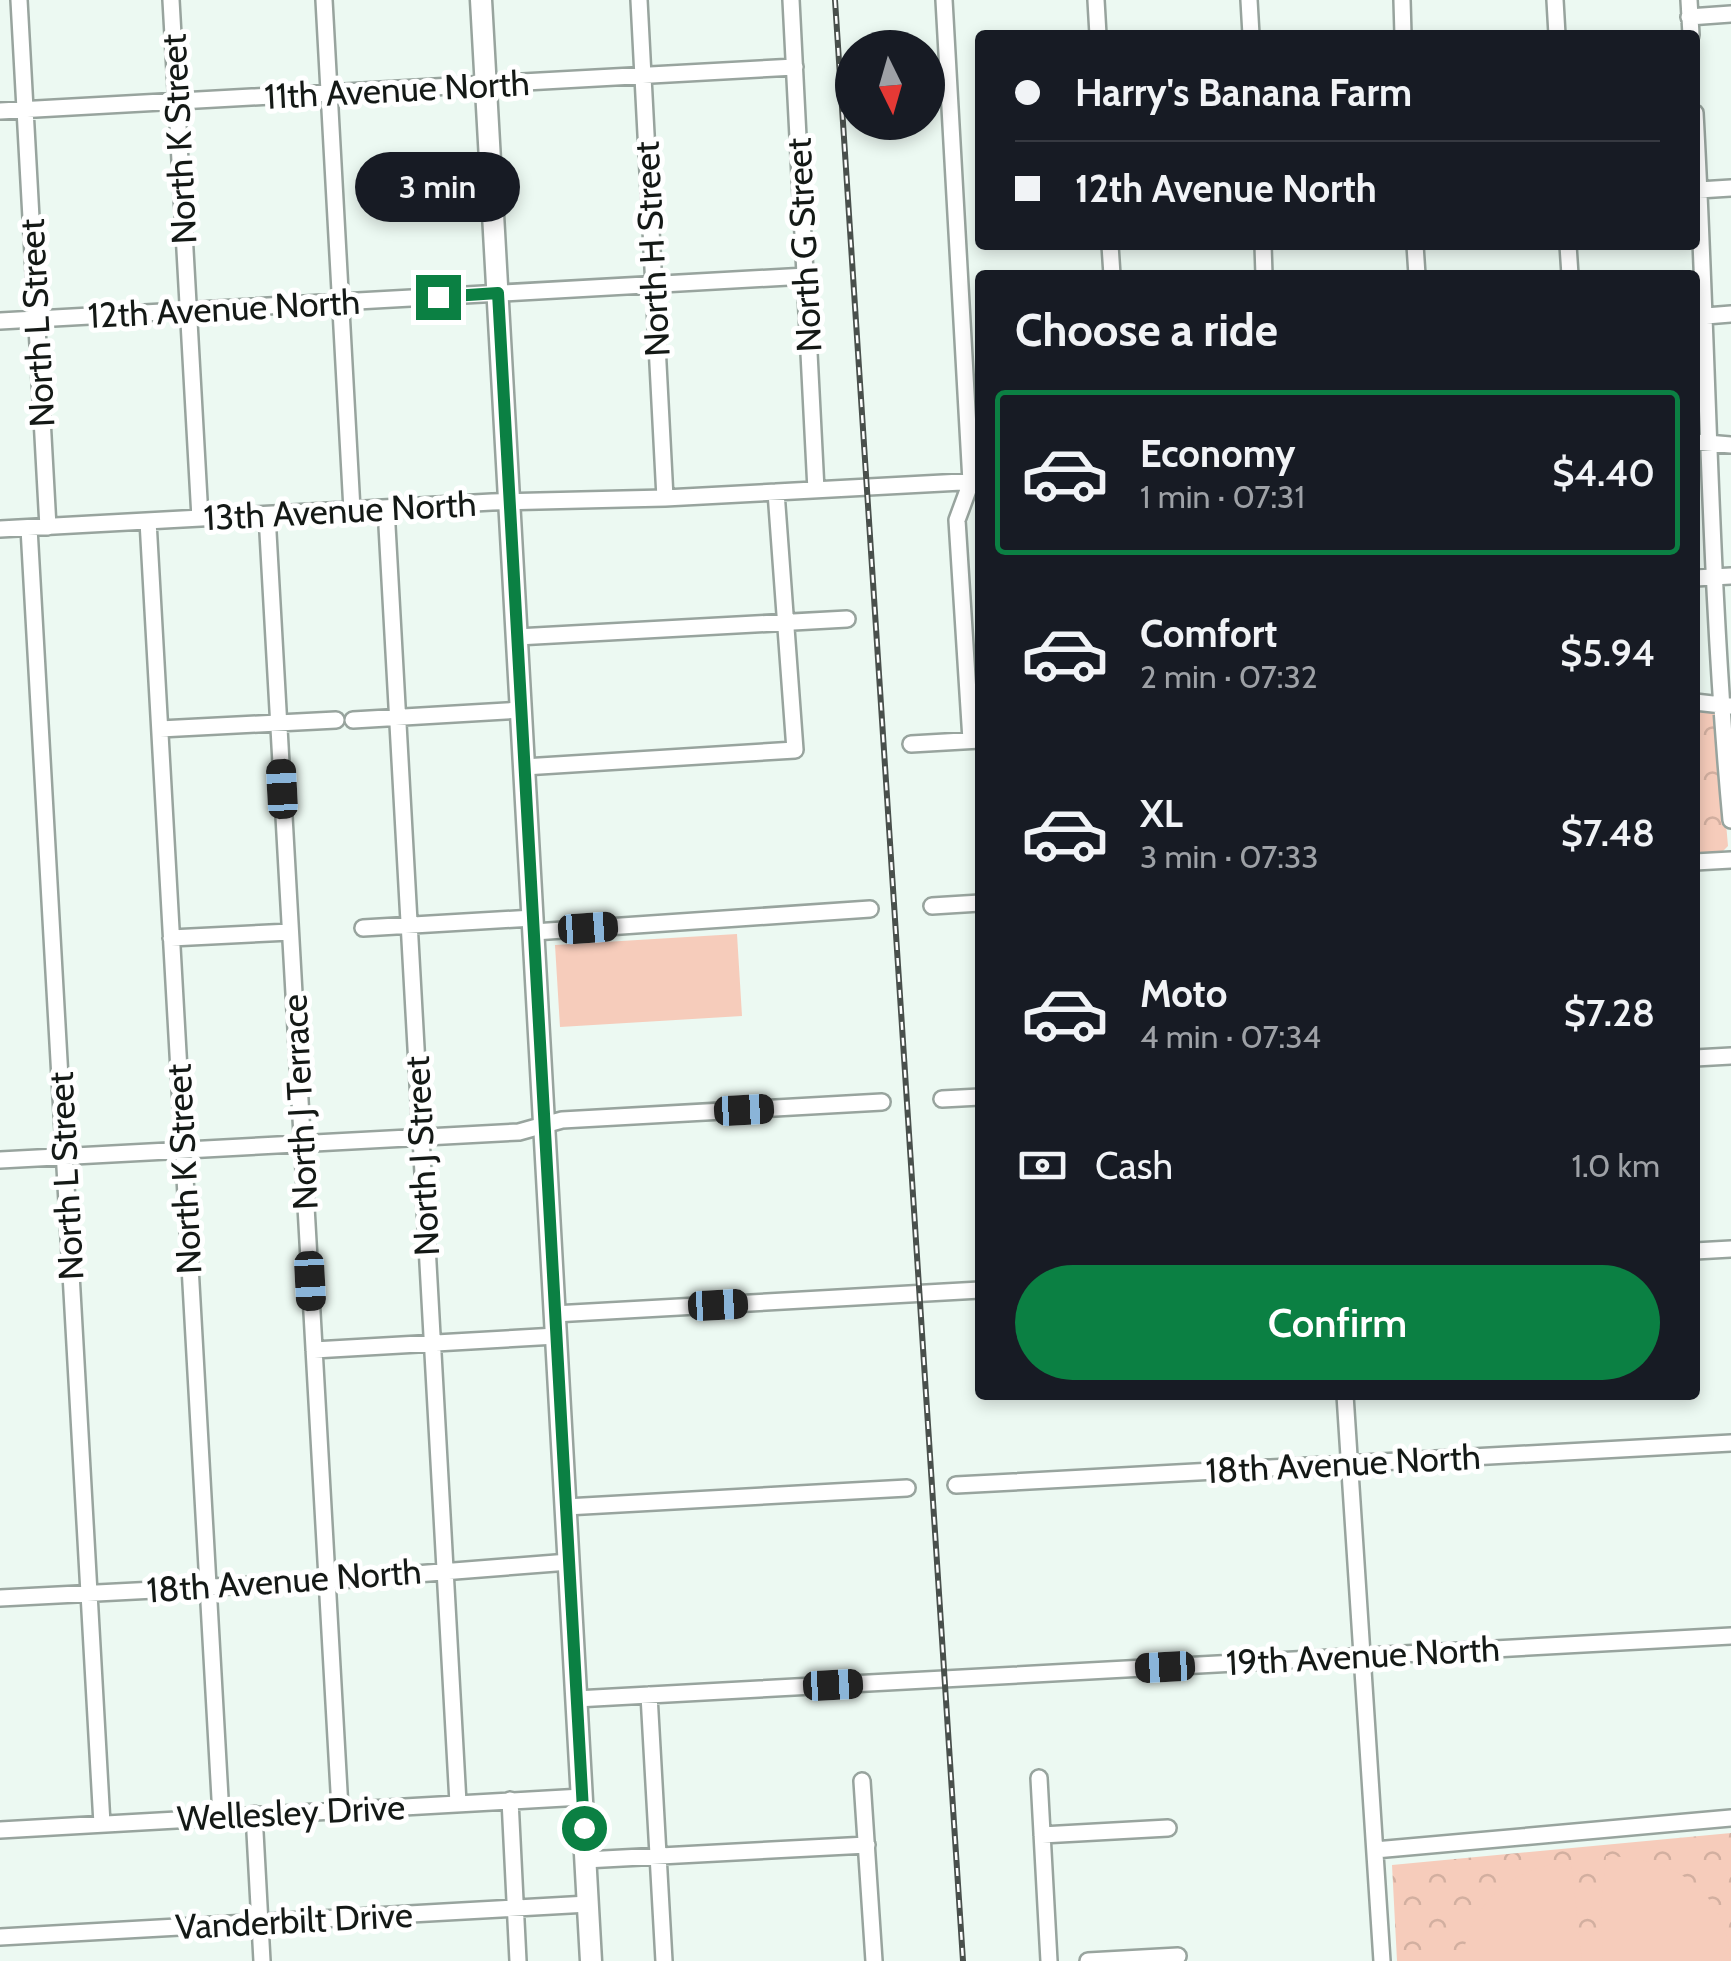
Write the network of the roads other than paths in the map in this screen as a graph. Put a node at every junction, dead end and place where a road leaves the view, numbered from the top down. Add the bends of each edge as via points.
1 (18, 0) edge
2 (171, 0) edge
3 (324, 0) edge
4 (481, 0) edge
5 (639, 0) edge
6 (791, 0) edge
7 (944, 0) edge
8 (1096, 0) edge
9 (1249, 0) edge
10 (1402, 0) edge
11 (1554, 0) edge
12 (1689, 8) edge
13 (1731, 14) edge
14 (1098, 30) edge
15 (1251, 30) edge
16 (1404, 30) edge
17 (1556, 30) edge
18 (795, 67) junction
19 (643, 76) junction
20 (486, 86) junction
21 (329, 93) junction
22 (177, 102) junction
23 (25, 110) junction
24 (0, 112) edge
25 (1731, 188) edge
26 (1700, 190) edge
27 (1700, 208) edge
28 (806, 276) junction
29 (654, 284) junction
30 (498, 293) junction
31 (341, 302) junction
32 (188, 311) junction
33 (1731, 314) edge
34 (1706, 316) junction
35 (36, 320) junction
36 (0, 321) edge
37 (1703, 442) edge
38 (1731, 444) edge
39 (975, 481) edge
40 (816, 490) junction
41 (776, 492) junction
42 (664, 498) junction
43 (509, 502) junction
44 (386, 508) junction
45 (352, 510) junction
46 (267, 515) junction
47 (200, 518) junction
48 (148, 521) junction
49 (48, 527) junction
50 (29, 528) junction
51 (0, 529) edge
52 (1724, 577) edge
53 (975, 611) edge
54 (962, 612) junction
55 (847, 618) dead end
56 (786, 622) junction
57 (517, 637) junction
58 (1700, 702) edge
59 (1726, 705) edge
60 (521, 710) junction
61 (397, 716) junction
62 (278, 723) junction
63 (160, 729) junction
64 (975, 731) edge
65 (975, 740) edge
66 (910, 744) dead end
67 (524, 766) junction
68 (1731, 820) edge
69 (1731, 860) edge
70 (1700, 862) edge
71 (975, 903) edge
72 (932, 906) dead end
73 (870, 910) dead end
74 (533, 925) junction
75 (409, 926) junction
76 (364, 928) dead end
77 (290, 932) junction
78 (172, 938) junction
79 (1731, 1056) edge
80 (1700, 1058) edge
81 (975, 1097) edge
82 (942, 1099) dead end
83 (882, 1102) dead end
84 (544, 1126) junction
85 (421, 1138) junction
86 (302, 1144) junction
87 (183, 1150) junction
88 (64, 1157) junction
89 (0, 1160) edge
90 (1731, 1249) edge
91 (1700, 1251) edge
92 (975, 1290) edge
93 (554, 1314) junction
94 (556, 1336) junction
95 (433, 1344) junction
96 (314, 1350) junction
97 (1345, 1400) edge
98 (1731, 1442) edge
99 (1350, 1464) junction
100 (956, 1485) dead end
101 (906, 1488) dead end
102 (566, 1507) junction
103 (569, 1562) junction
104 (446, 1570) junction
105 (327, 1581) junction
106 (208, 1587) junction
107 (89, 1594) junction
108 (0, 1598) edge
109 (1731, 1636) edge
110 (1362, 1656) junction
111 (649, 1695) junction
112 (576, 1699) junction
113 (1039, 1778) dead end
114 (862, 1781) dead end
115 (582, 1796) junction
116 (510, 1800) junction
117 (458, 1803) junction
118 (340, 1810) junction
119 (254, 1814) junction
120 (221, 1816) junction
121 (1731, 1818) edge
122 (102, 1824) junction
123 (1168, 1828) dead end
124 (0, 1830) edge
125 (1042, 1835) junction
126 (866, 1844) junction
127 (1375, 1850) junction
128 (658, 1856) junction
129 (585, 1860) junction
130 (588, 1904) junction
131 (516, 1908) junction
132 (260, 1922) junction
133 (0, 1937) edge
134 (1178, 1956) dead end
135 (262, 1961) edge
136 (518, 1961) edge
137 (591, 1961) edge
138 (664, 1961) edge
139 (874, 1961) edge
140 (1049, 1961) edge
141 (1088, 1961) edge
142 (1382, 1961) edge

1 - 23 street, North L Street
2 - 22 street, North K Street
3 - 21 street
4 - 20 main road
5 - 19 street, North H Street
6 - 18 street, North G Street
7 - 39 street
8 - 14 street
9 - 15 street
10 - 16 street
11 - 17 street
12 - 13 street
18 - 19 street, 11th Avenue North
18 - 28 street, North G Street
19 - 20 street, 11th Avenue North
19 - 29 street, North H Street
20 - 21 street, 11th Avenue North
20 - 30 main road
21 - 22 street, 11th Avenue North
21 - 31 street
22 - 23 street, 11th Avenue North
22 - 32 street, North K Street
23 - 24 street, 11th Avenue North
23 - 35 street, North L Street
25 - 26 street
27 - 34 street
28 - 29 street, 12th Avenue North
28 - 40 street, North G Street
29 - 30 street, 12th Avenue North
29 - 42 street, North H Street
30 - 31 street, 12th Avenue North
30 - 43 main road
31 - 32 street, 12th Avenue North
31 - 45 street
32 - 35 street, 12th Avenue North
32 - 47 street, North K Street
33 - 34 street
34 - 37 street
35 - 36 street, 12th Avenue North
35 - 49 street, North L Street
37 - 38 street
37 - 52 street
39 - 40 street, 13th Avenue North
39 - 54 street via 957,520
40 - 41 street, 13th Avenue North
41 - 42 street, 13th Avenue North
41 - 56 street
42 - 43 street, 13th Avenue North
43 - 44 street, 13th Avenue North
43 - 57 main road
44 - 45 street, 13th Avenue North
44 - 61 street, North J Street
45 - 46 street, 13th Avenue North
46 - 47 street, 13th Avenue North
46 - 62 street, North J Terrace
47 - 48 street, 13th Avenue North
48 - 49 street, 13th Avenue North
48 - 63 street, North K Street
49 - 50 street, 13th Avenue North
50 - 51 street, 13th Avenue North
50 - 88 street, North L Street
52 - 59 street
53 - 54 street
54 - 64 street
55 - 56 street
56 - 57 street
56 - 67 street via 795,750
57 - 60 main road
58 - 59 street
59 - 68 street
60 - 61 street
60 - 67 main road
61 - 62 street
61 - 75 street, North J Street
62 - 63 street
62 - 77 street, North J Terrace
63 - 78 street, North K Street
65 - 66 street
67 - 74 main road
69 - 70 street
71 - 72 street
73 - 74 street
74 - 75 street
74 - 84 main road
75 - 76 street
75 - 85 street, North J Street
77 - 78 street
77 - 86 street, North J Terrace
78 - 87 street, North K Street
79 - 80 street
81 - 82 street
83 - 84 street
84 - 85 street
84 - 93 main road
85 - 86 street
85 - 95 street, North J Street
86 - 87 street
86 - 96 street, North J Terrace
87 - 88 street
87 - 106 street, North K Street
88 - 89 street
88 - 107 street, North L Street
90 - 91 street
92 - 93 street
93 - 94 main road
94 - 95 street
94 - 102 main road
95 - 96 street
95 - 104 street, North J Street
96 - 105 street, North J Terrace
97 - 99 street
98 - 99 street, 18th Avenue North
99 - 100 street, 18th Avenue North
99 - 110 street
101 - 102 street
102 - 103 main road
103 - 104 street, 18th Avenue North
103 - 112 main road
104 - 105 street, 18th Avenue North
104 - 117 street, North J Street
105 - 106 street, 18th Avenue North
105 - 118 street, North J Terrace
106 - 107 street, 18th Avenue North
106 - 120 street, North K Street
107 - 108 street, 18th Avenue North
107 - 122 street, North L Street
109 - 110 street, 19th Avenue North
110 - 111 street, 19th Avenue North
110 - 127 street
111 - 112 street, 19th Avenue North
111 - 128 street
112 - 115 main road
113 - 125 street
114 - 126 street
115 - 116 street, Wellesley Drive
115 - 129 main road
116 - 117 street, Wellesley Drive
116 - 131 street
117 - 118 street, Wellesley Drive
118 - 119 street, Wellesley Drive
119 - 120 street, Wellesley Drive
119 - 132 street
120 - 122 street, Wellesley Drive
121 - 127 street
122 - 124 street, Wellesley Drive
123 - 125 street
125 - 140 street
126 - 128 street
126 - 139 street
127 - 142 street
128 - 129 street
128 - 138 street
129 - 130 main road
130 - 131 street, Vanderbilt Drive
130 - 137 main road
131 - 132 street, Vanderbilt Drive
131 - 136 street
132 - 133 street, Vanderbilt Drive
132 - 135 street
134 - 141 street

